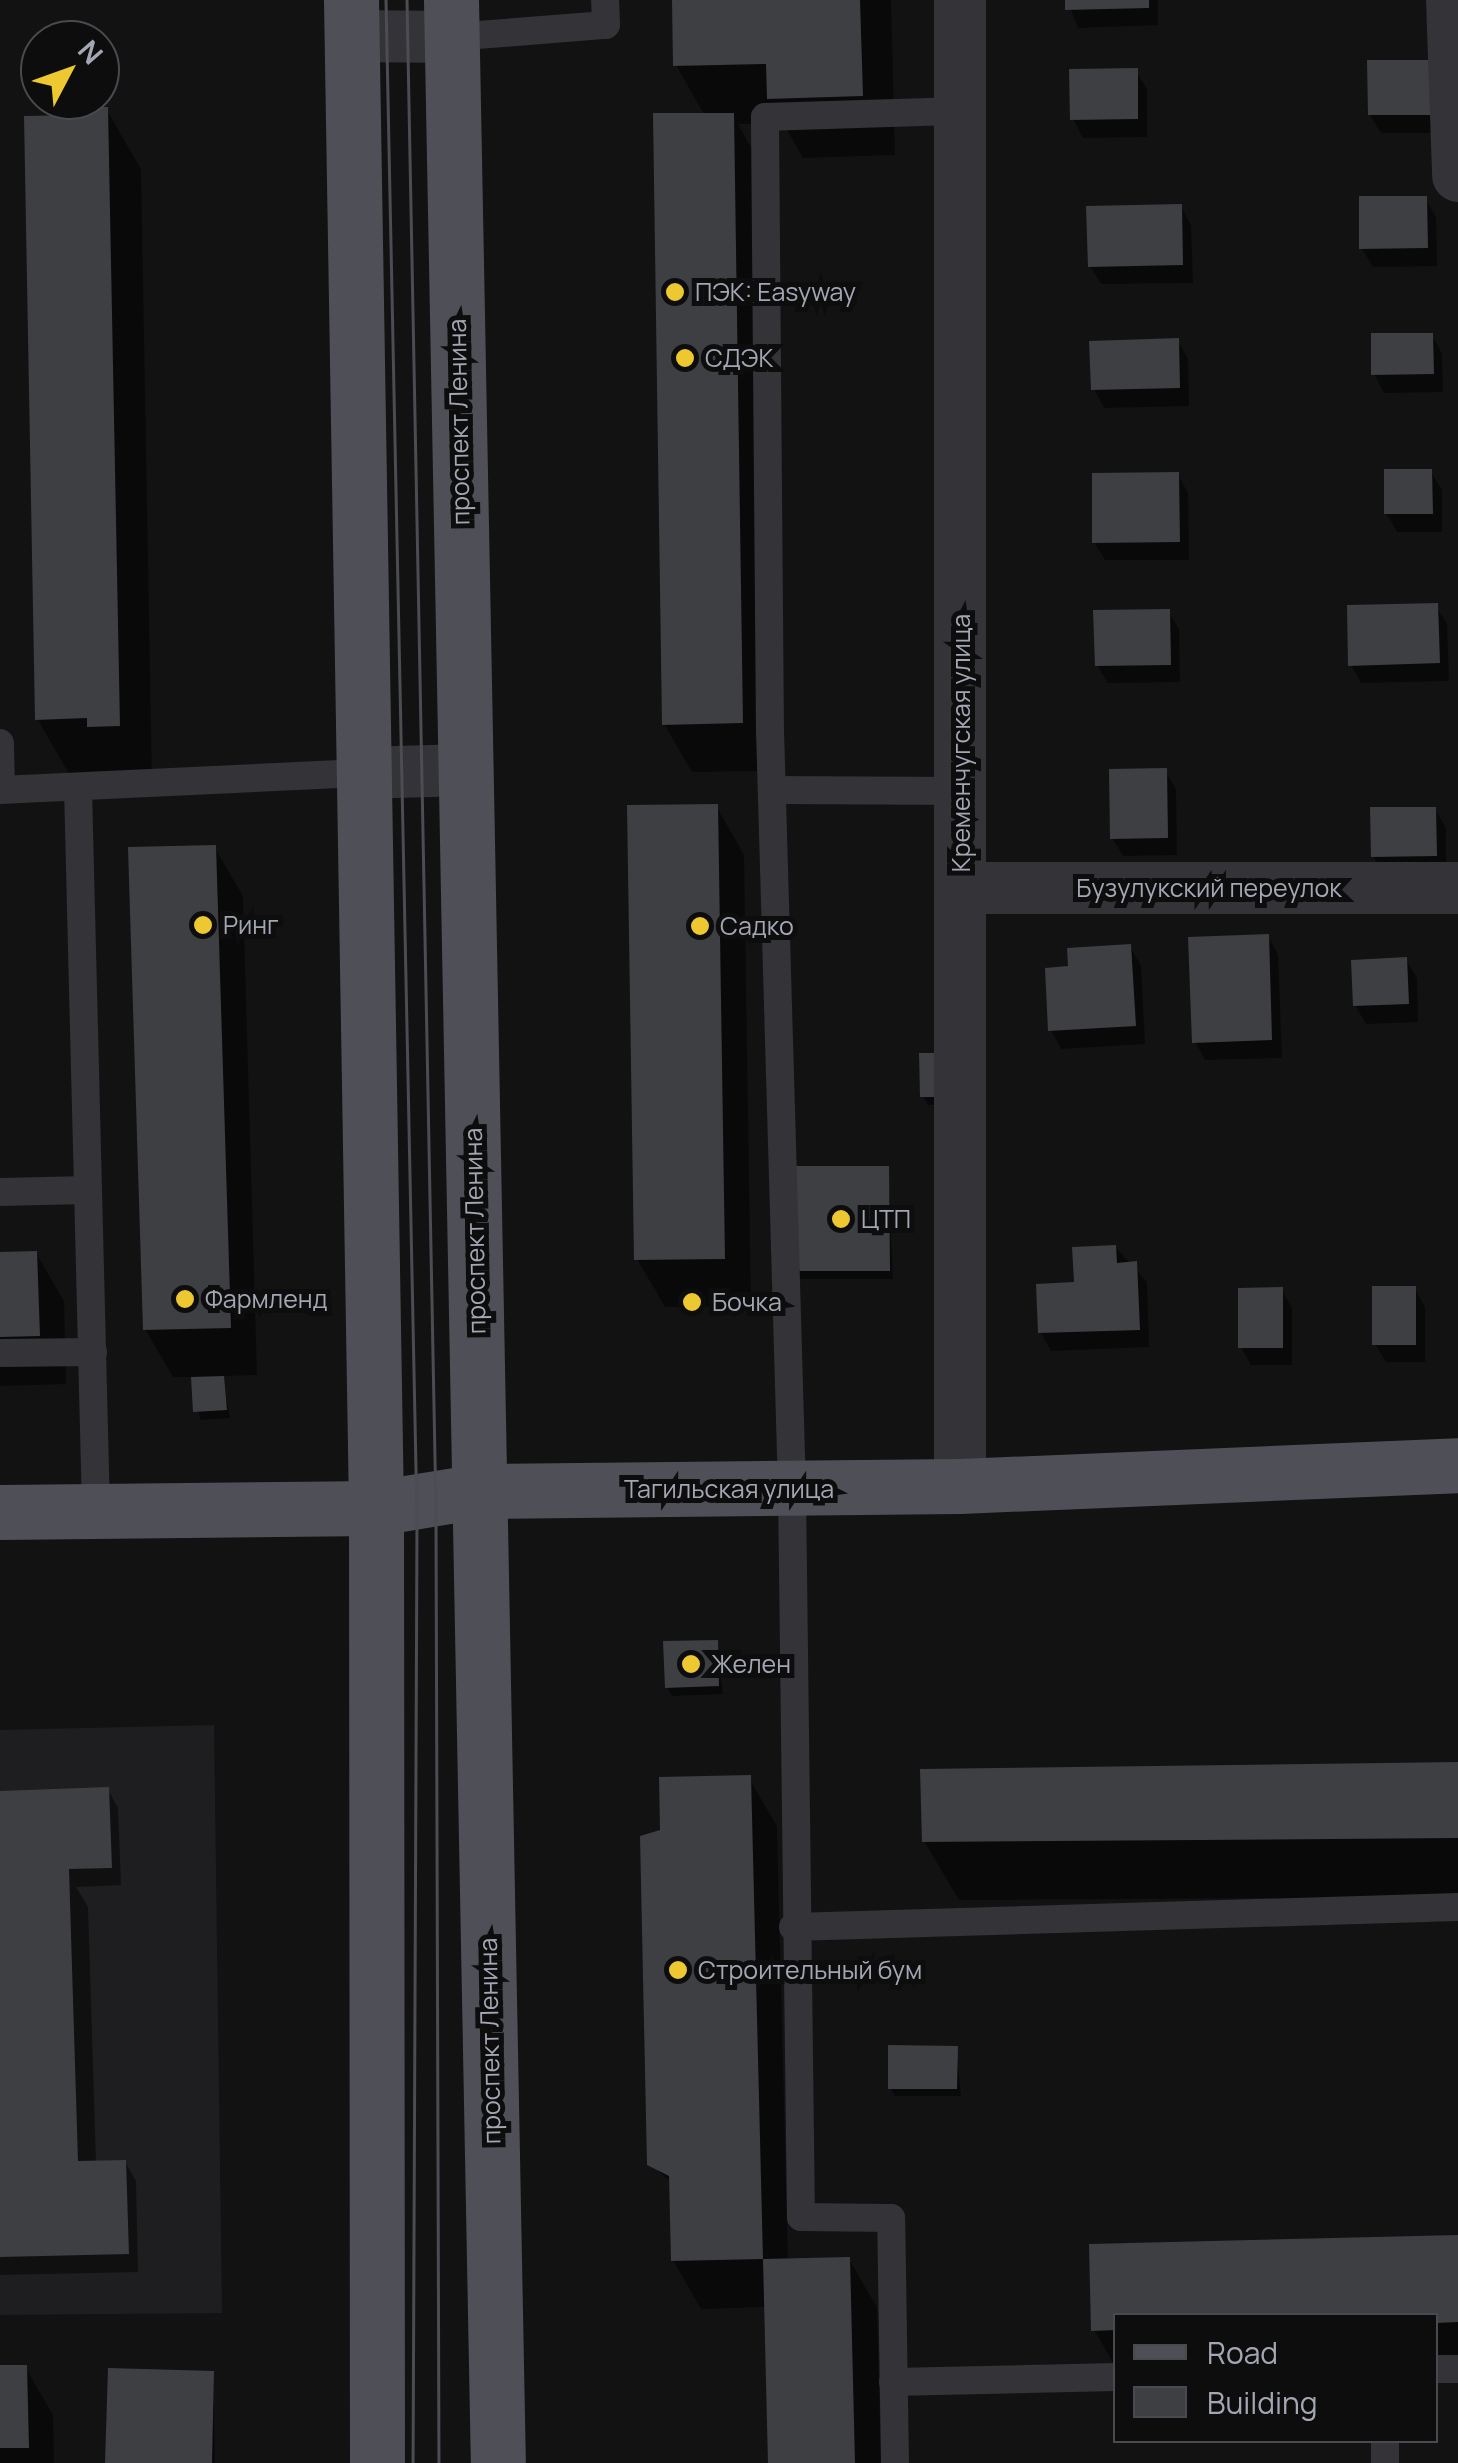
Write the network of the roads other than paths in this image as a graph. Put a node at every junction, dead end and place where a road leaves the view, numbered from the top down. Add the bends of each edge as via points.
1 (605, 0) edge
2 (960, 0) edge
3 (1452, 0) edge
4 (352, 18) edge
5 (451, 18) edge
6 (960, 112) junction
7 (1458, 176) edge
8 (0, 743) edge
9 (466, 770) junction
10 (361, 773) junction
11 (78, 789) junction
12 (1, 790) edge
13 (772, 790) junction
14 (961, 792) junction
15 (961, 888) junction
16 (1458, 888) edge
17 (88, 1190) junction
18 (0, 1192) edge
19 (92, 1352) junction
20 (0, 1353) edge
21 (1458, 1465) edge
22 (960, 1486) junction
23 (792, 1489) junction
24 (478, 1491) junction
25 (376, 1508) junction
26 (96, 1511) junction
27 (0, 1512) edge
28 (1458, 1907) edge
29 (792, 1927) junction
30 (1113, 2376) edge
31 (894, 2382) junction
32 (378, 2463) edge
33 (498, 2463) edge
34 (895, 2463) edge

1 - 5 lane via 606,25
2 - 6 street, Кременчугская улица
3 - 7 street
4 - 5 street
4 - 10 main road
5 - 9 main road, проспект Ленина
6 - 13 lane via 765,116
6 - 14 street, Кременчугская улица
8 - 12 lane
9 - 10 street
9 - 24 main road, проспект Ленина
10 - 11 lane
10 - 25 main road
11 - 12 lane
11 - 17 lane
13 - 14 lane
13 - 23 lane
14 - 15 street, Кременчугская улица
15 - 16 street, Бузулукский переулок
15 - 22 street, Кременчугская улица
17 - 18 lane
17 - 19 lane
19 - 20 lane
19 - 26 lane
21 - 22 main road, Тагильская улица
22 - 23 main road, Тагильская улица
23 - 24 main road, Тагильская улица
23 - 29 lane
24 - 25 main road, Тагильская улица
24 - 33 main road, проспект Ленина
25 - 26 main road, Тагильская улица
25 - 32 main road
26 - 27 main road, Тагильская улица
28 - 29 lane
29 - 31 lane via 801,2217 891,2218
30 - 31 lane
31 - 34 lane

